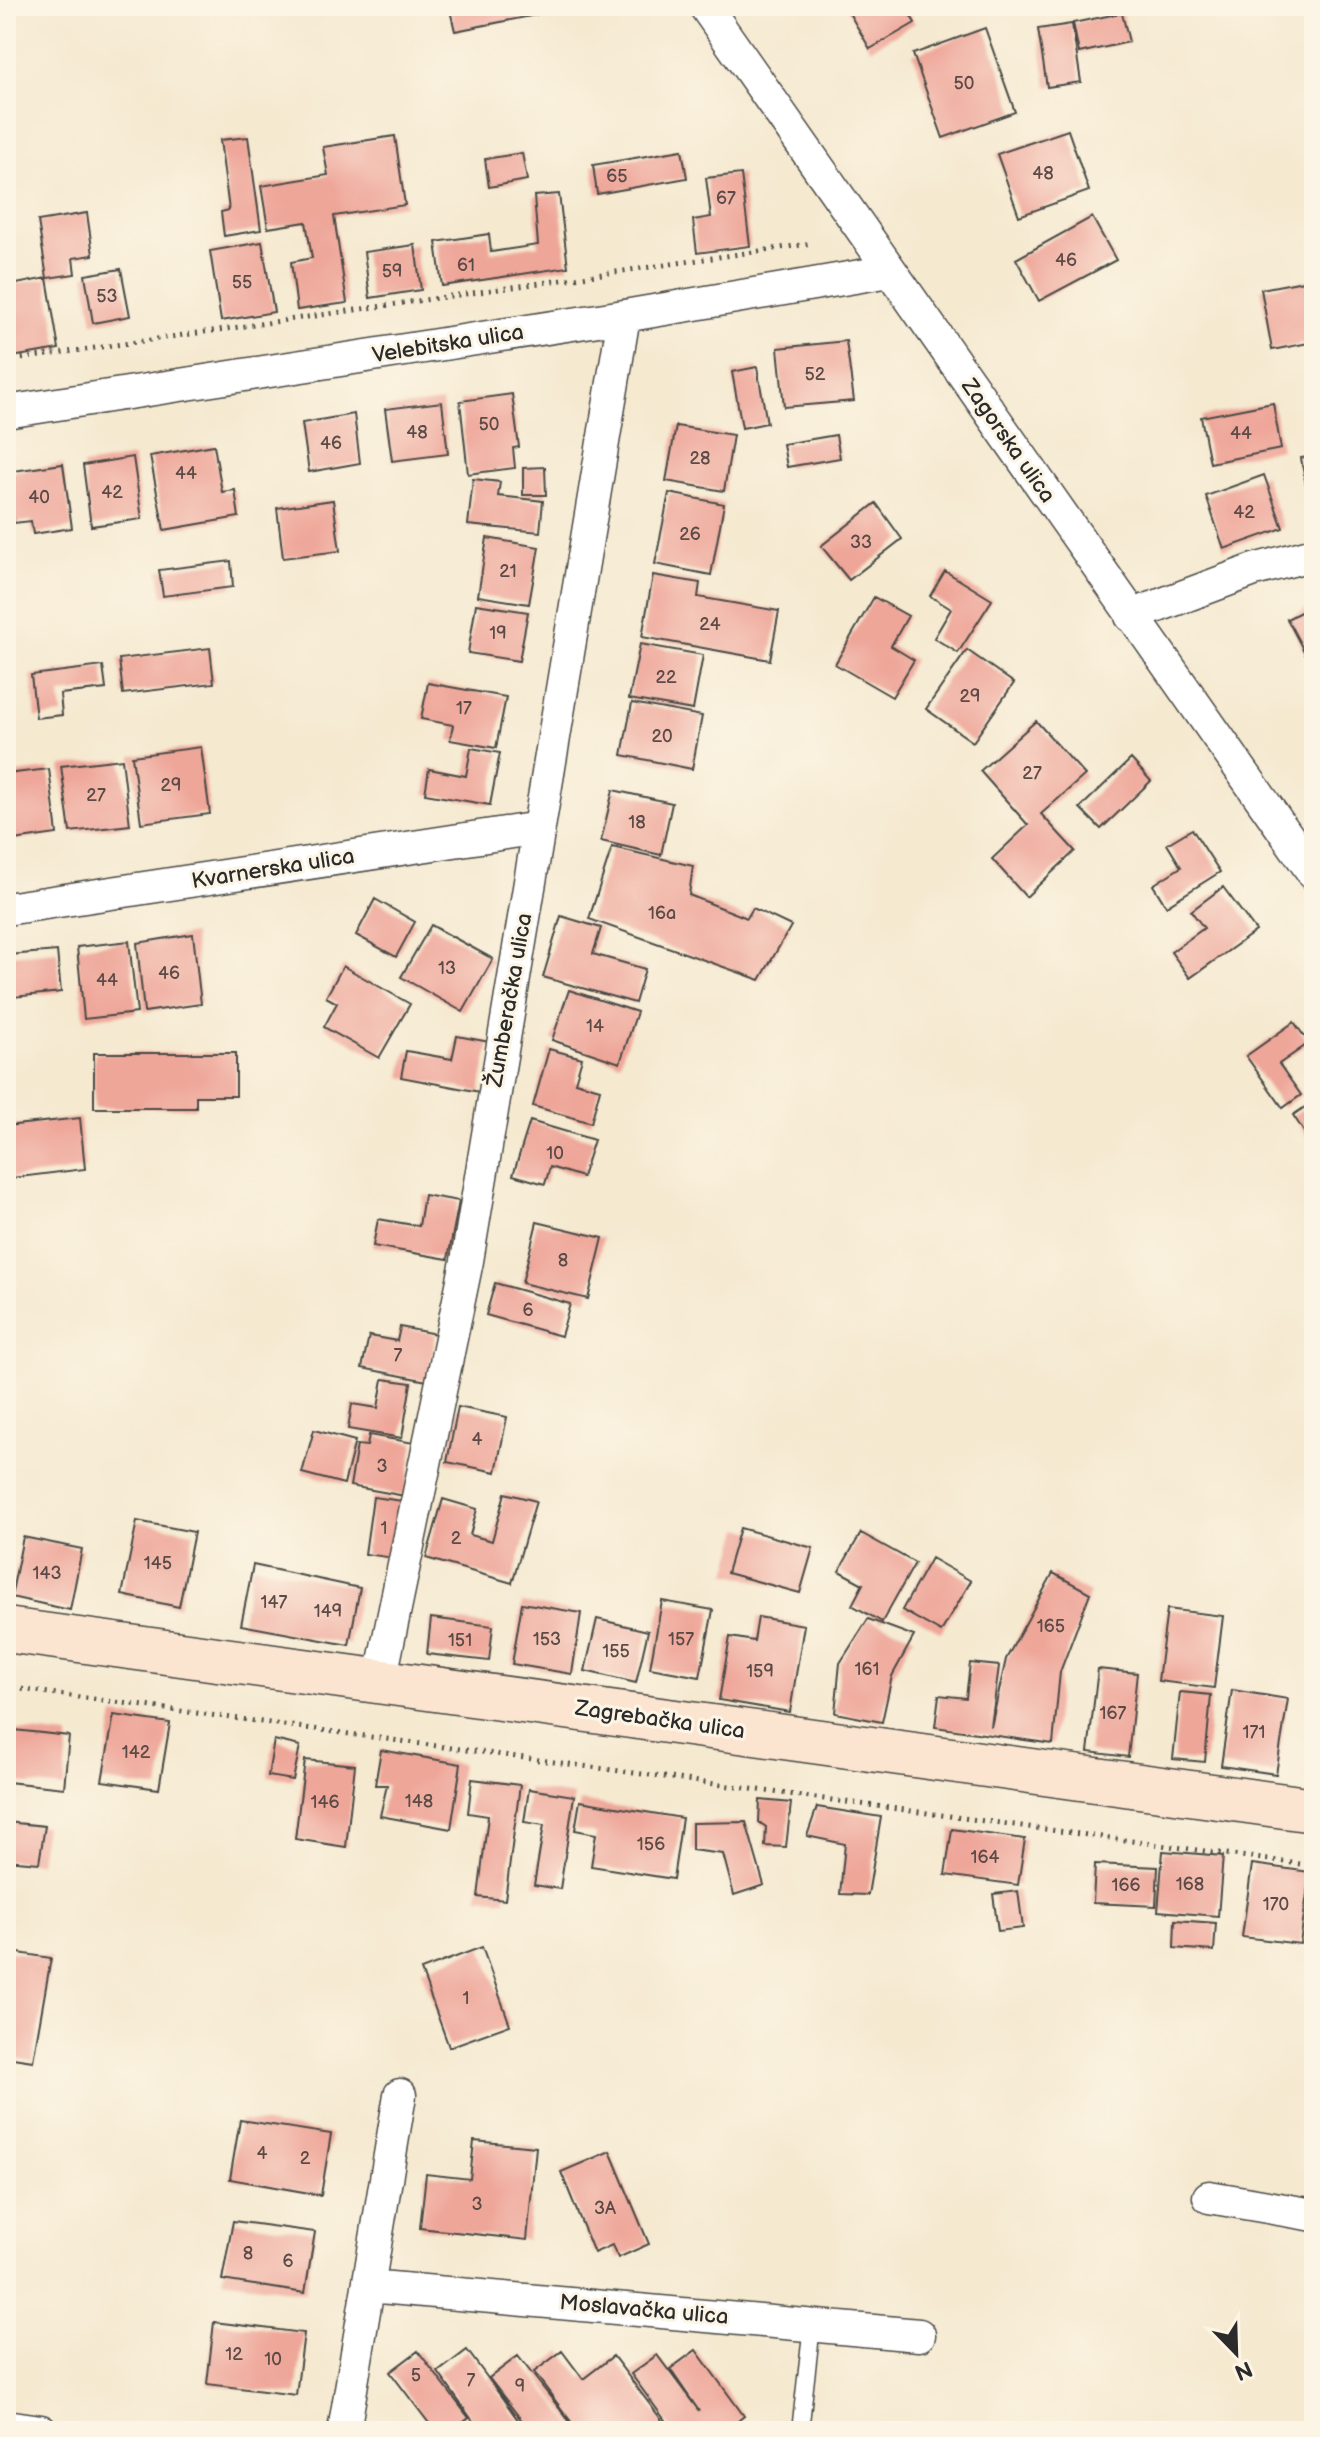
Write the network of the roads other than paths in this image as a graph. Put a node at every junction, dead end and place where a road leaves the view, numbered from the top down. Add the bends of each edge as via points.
1 (705, 6) edge
2 (890, 271) junction
3 (624, 316) junction
4 (6, 412) edge
5 (1314, 554) edge
6 (1131, 616) junction
7 (539, 828) junction
8 (1314, 874) edge
9 (6, 909) edge
10 (6, 1630) edge
11 (380, 1681) junction
12 (1314, 1810) edge
13 (400, 2095) dead end
14 (1209, 2197) dead end
15 (1314, 2215) edge
16 (368, 2286) junction
17 (812, 2325) junction
18 (919, 2335) dead end
19 (6, 2426) edge
20 (41, 2431) edge
21 (344, 2431) edge
22 (800, 2431) edge

1 - 2 street, Zagorska ulica
2 - 3 street, Velebitska ulica
2 - 6 street, Zagorska ulica
3 - 4 street, Velebitska ulica
3 - 7 street, Žumberačka ulica
5 - 6 street via 1254,570
6 - 8 street, Zagorska ulica
7 - 9 street, Kvarnerska ulica
7 - 11 street, Žumberačka ulica via 467,1261
10 - 11 main road, Zagrebačka ulica
11 - 12 main road, Zagrebačka ulica
13 - 16 street
14 - 15 street
16 - 17 street, Moslavačka ulica
16 - 21 street
17 - 18 street, Moslavačka ulica
17 - 22 lane
19 - 20 street

